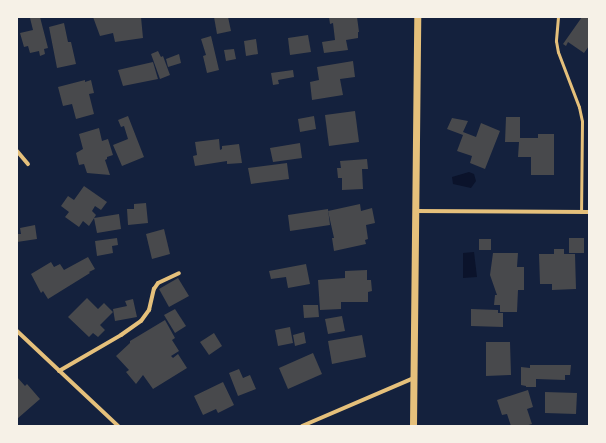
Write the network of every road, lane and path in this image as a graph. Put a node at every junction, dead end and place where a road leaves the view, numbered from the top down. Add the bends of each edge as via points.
1 (417, 17) edge
2 (558, 17) edge
3 (17, 151) edge
4 (28, 164) dead end
5 (415, 211) junction
6 (581, 212) junction
7 (589, 212) edge
8 (179, 273) dead end
9 (17, 331) edge
10 (59, 371) junction
11 (414, 378) junction
12 (118, 426) edge
13 (302, 426) edge
14 (414, 426) edge

1 - 5 street
2 - 6 lane via 558,52 579,107 582,122
3 - 4 street
5 - 6 street
5 - 11 street
6 - 7 street
8 - 10 street via 158,283 149,310 141,322
9 - 10 street
10 - 12 street
11 - 13 street
11 - 14 street

